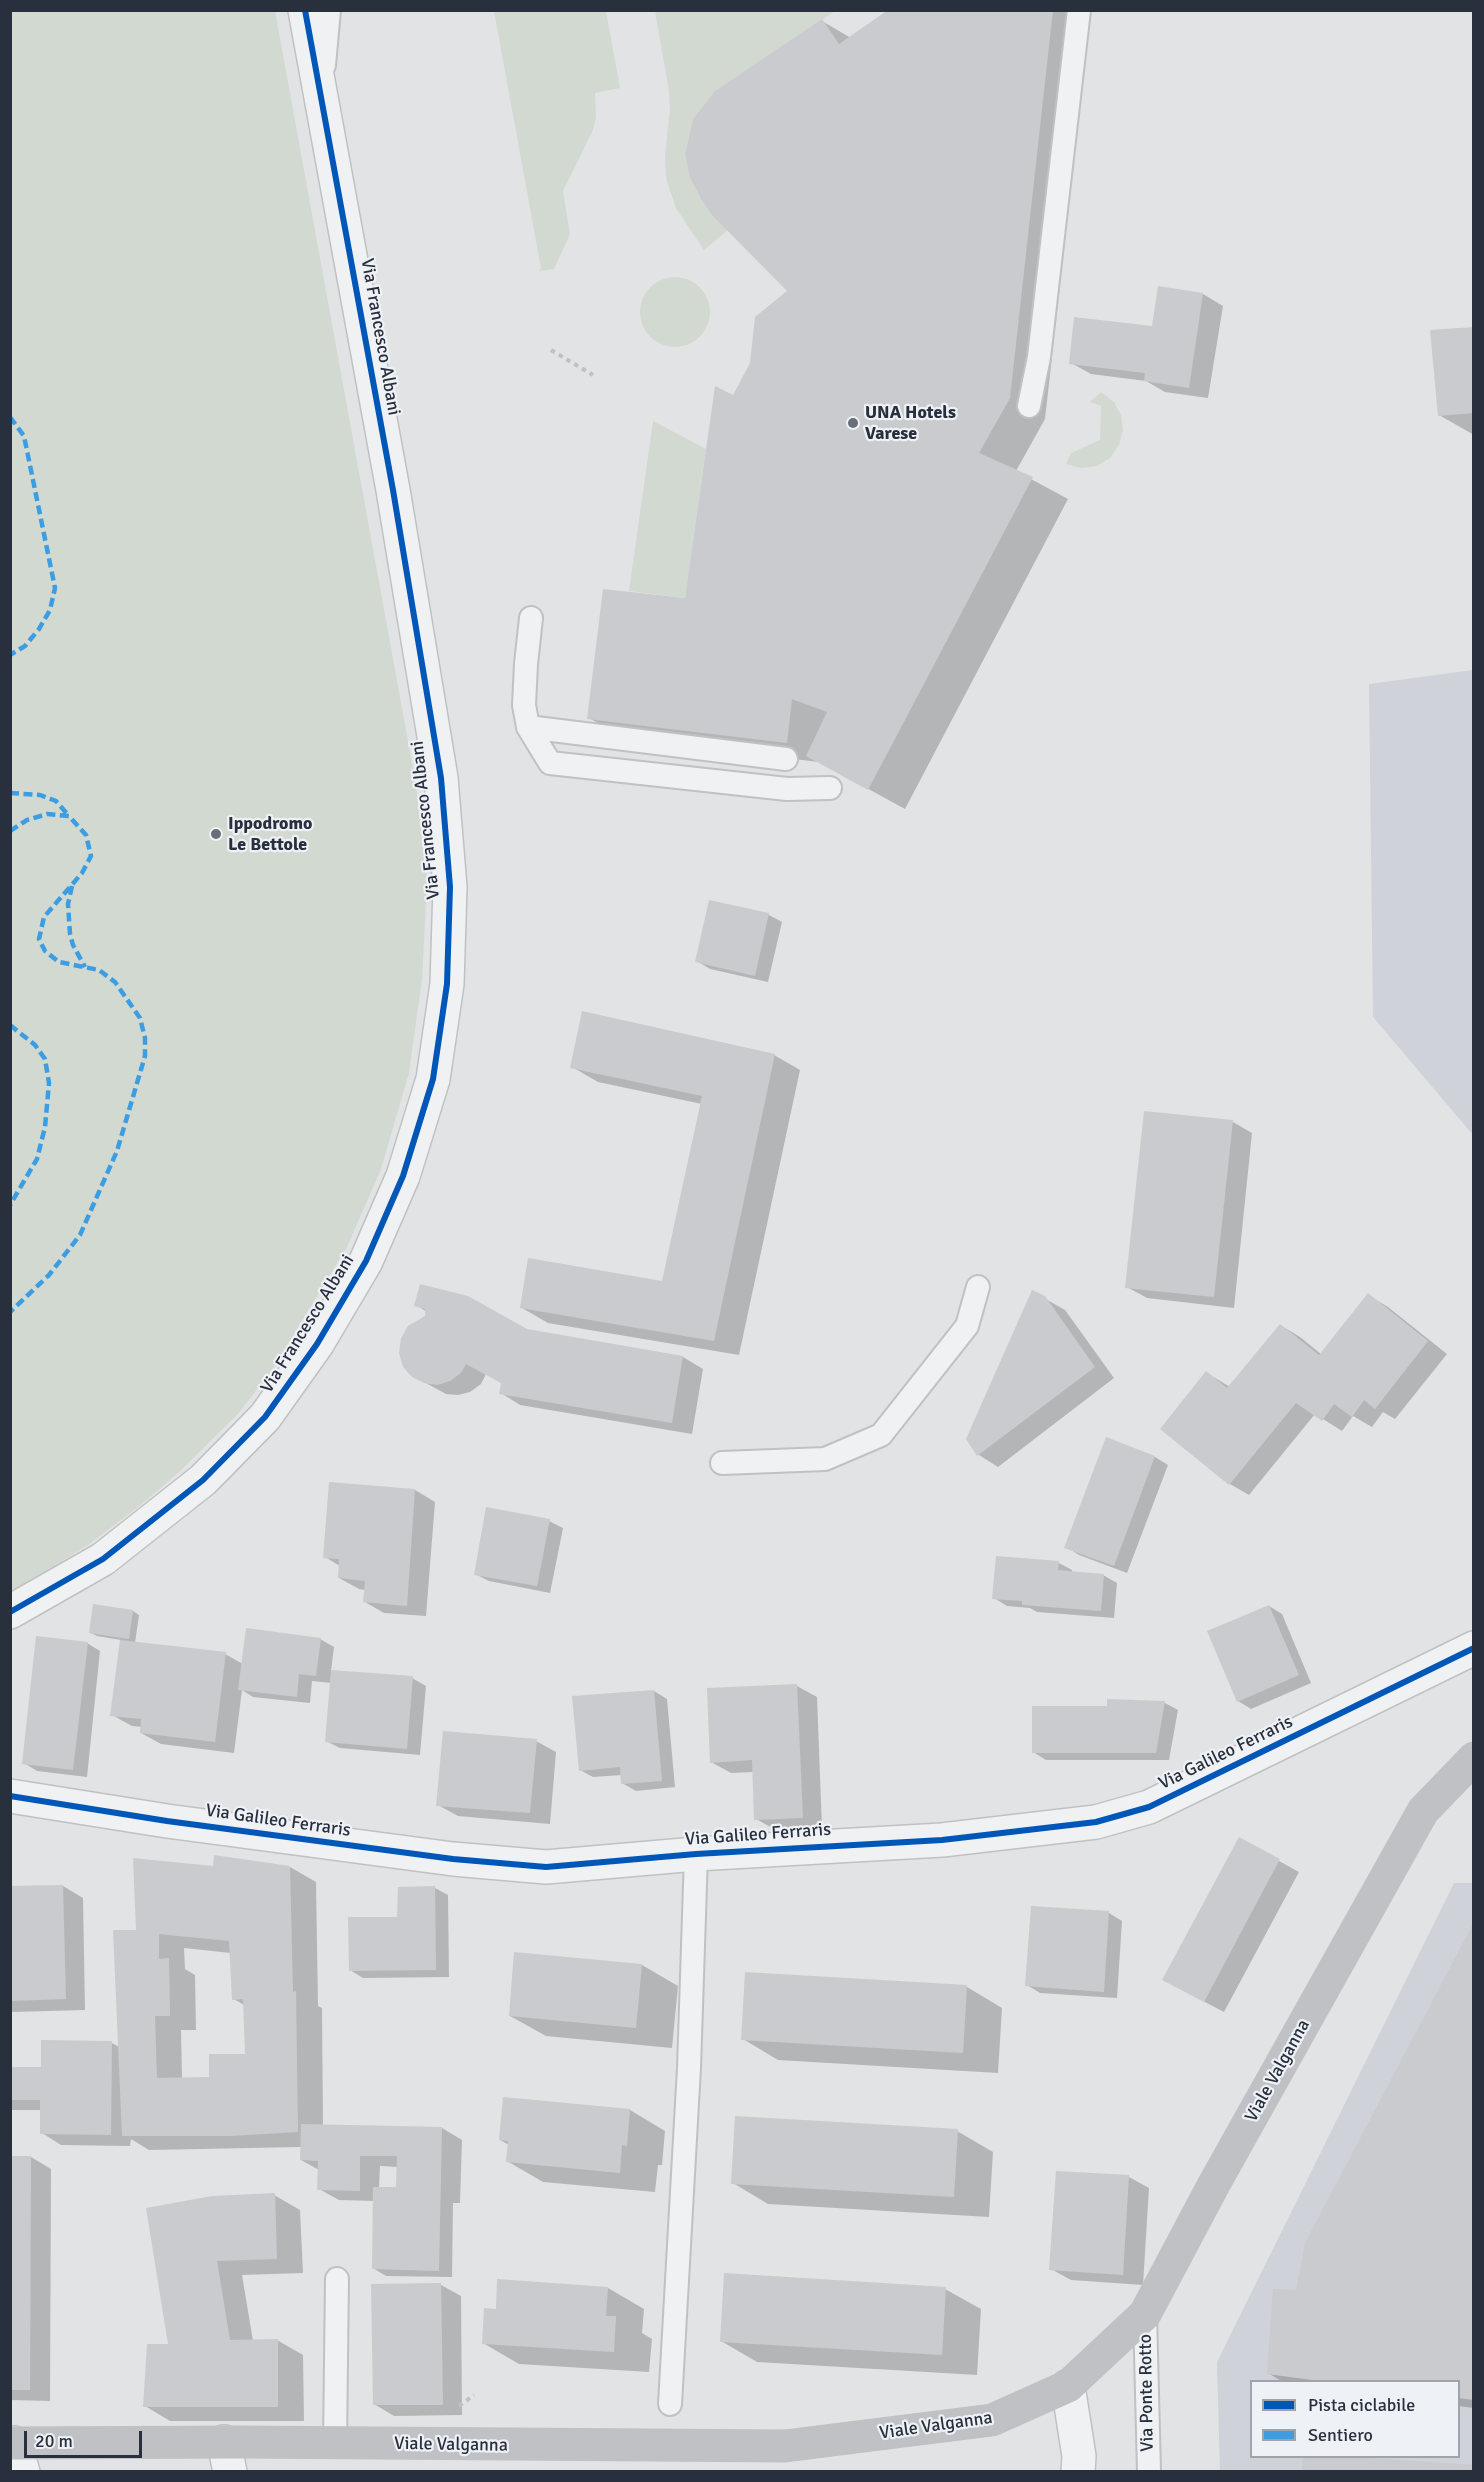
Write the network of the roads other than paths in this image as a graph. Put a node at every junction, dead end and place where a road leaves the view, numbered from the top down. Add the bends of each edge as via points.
1 (305, 10) edge
2 (329, 10) edge
3 (1079, 10) edge
4 (321, 96) junction
5 (1029, 406) dead end
6 (531, 618) dead end
7 (528, 727) junction
8 (786, 759) dead end
9 (830, 788) dead end
10 (978, 1287) dead end
11 (722, 1463) dead end
12 (10, 1612) edge
13 (1473, 1648) edge
14 (1473, 1758) edge
15 (10, 1796) edge
16 (696, 1854) junction
17 (337, 2279) dead end
18 (1145, 2314) junction
19 (1068, 2386) junction
20 (670, 2404) dead end
21 (335, 2443) junction
22 (16, 2453) edge
23 (227, 2457) edge
24 (1078, 2472) edge
25 (1149, 2472) edge

1 - 4 street, Via Francesco Albani
2 - 4 lane
3 - 5 lane via 1039,357
4 - 12 street, Via Francesco Albani via 441,778 450,887 447,984 433,1079 403,1176 366,1262 317,1344 265,1417 203,1480 103,1559
6 - 7 lane via 524,705
7 - 8 lane
7 - 9 lane via 550,763 787,789
10 - 11 lane via 967,1326 881,1435 825,1459
13 - 16 street, Via Galileo Ferraris via 1149,1807 1096,1822 942,1839
14 - 18 main road, Viale Valganna via 1423,1811
15 - 16 street, Via Galileo Ferraris via 441,1858 546,1867
16 - 20 lane via 689,2068
17 - 21 lane
18 - 19 main road, Viale Valganna
18 - 25 lane, Via Ponte Rotto
19 - 21 main road, Viale Valganna via 992,2420 785,2446
19 - 24 street
21 - 23 main road, Viale Valganna
22 - 23 main road, Viale Valganna

